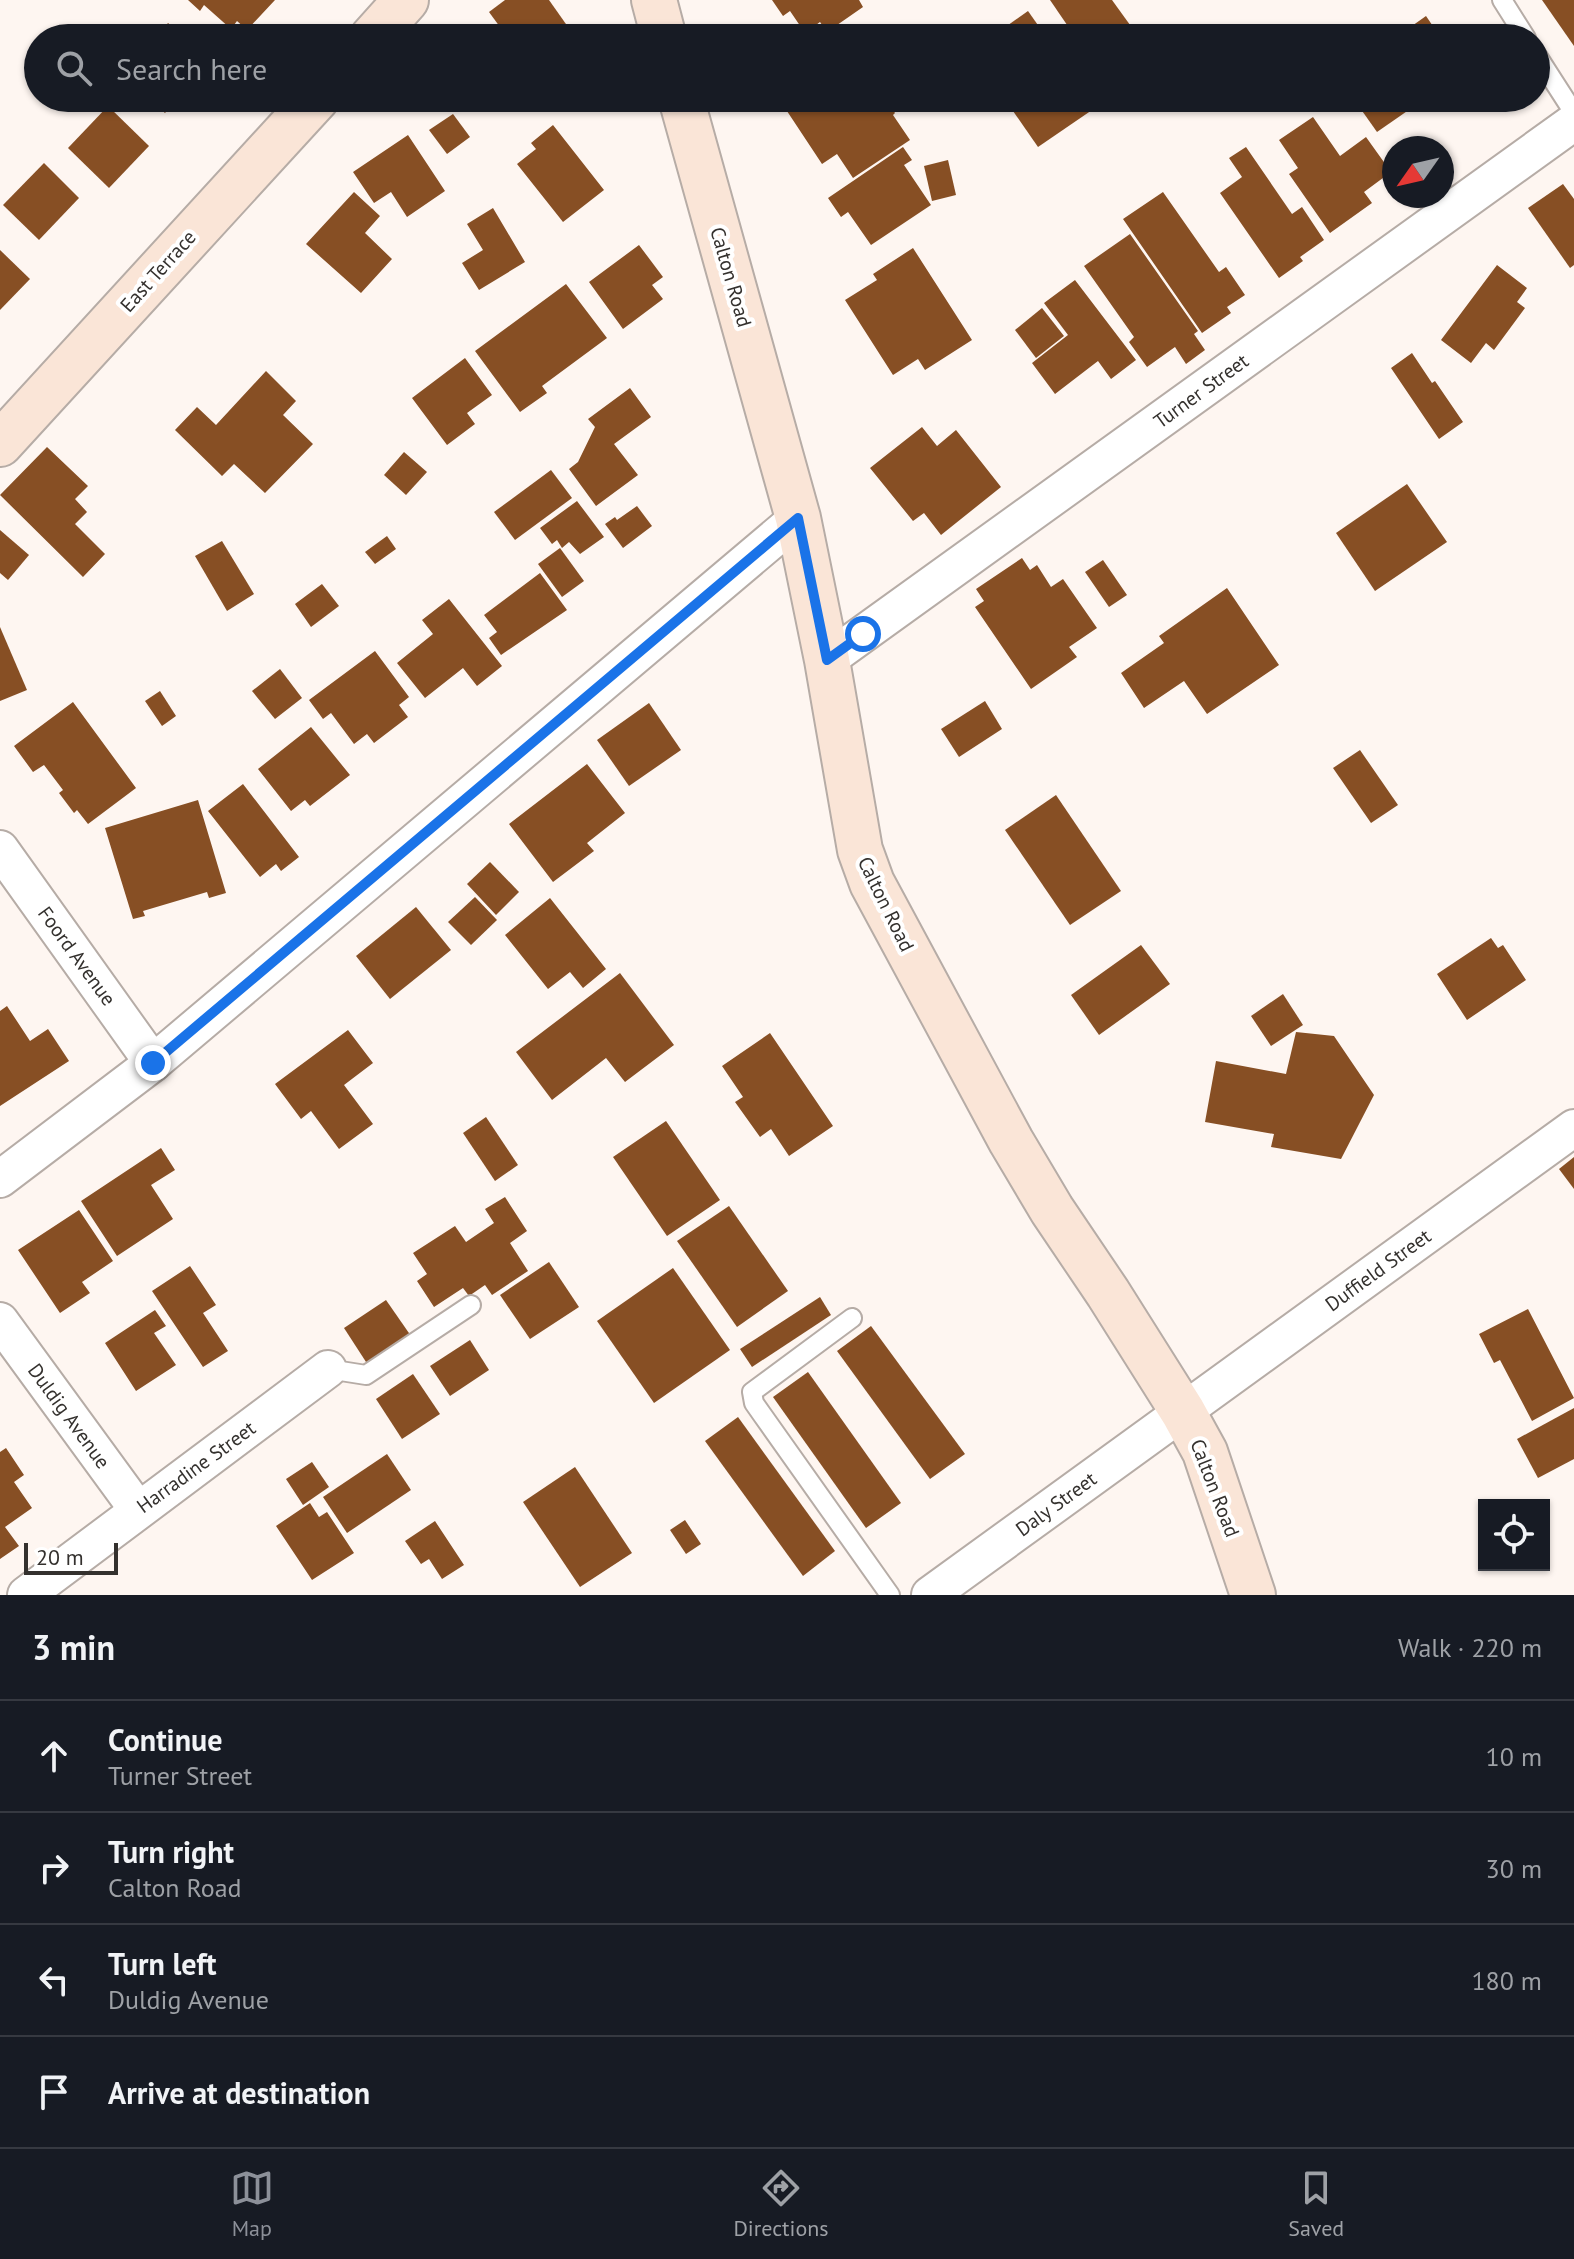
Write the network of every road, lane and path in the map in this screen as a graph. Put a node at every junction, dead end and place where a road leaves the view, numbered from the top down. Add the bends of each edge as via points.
1 (406, 0) edge
2 (654, 0) edge
3 (1502, 0) edge
4 (385, 24) edge
5 (660, 24) edge
6 (1517, 24) edge
7 (1550, 76) edge
8 (304, 112) edge
9 (685, 112) edge
10 (1574, 113) edge
11 (1574, 122) edge
12 (0, 444) edge
13 (798, 518) junction
14 (827, 660) junction
15 (0, 849) edge
16 (153, 1063) junction
17 (1574, 1128) edge
18 (0, 1179) edge
19 (471, 1305) dead end
20 (852, 1318) dead end
21 (0, 1321) edge
22 (328, 1369) joint
23 (1183, 1412) junction
24 (138, 1510) junction
25 (26, 1595) edge
26 (890, 1595) edge
27 (930, 1595) edge
28 (1253, 1595) edge

1 - 4 main road
2 - 5 main road
3 - 6 lane
7 - 10 lane
8 - 12 main road, East Terrace
9 - 13 main road, Calton Road
11 - 14 street, Turner Street
13 - 14 main road, Calton Road
13 - 16 street
14 - 23 main road, Calton Road via 860,850 872,883 1025,1164
15 - 16 street, Foord Avenue
16 - 18 street
17 - 23 street, Duffield Street
19 - 22 lane via 366,1375
20 - 26 lane via 752,1392 754,1403
21 - 24 street, Duldig Avenue
22 - 24 street, Harradine Street
23 - 27 street, Daly Street
23 - 28 main road, Calton Road via 1205,1452
24 - 25 street, Harradine Street

